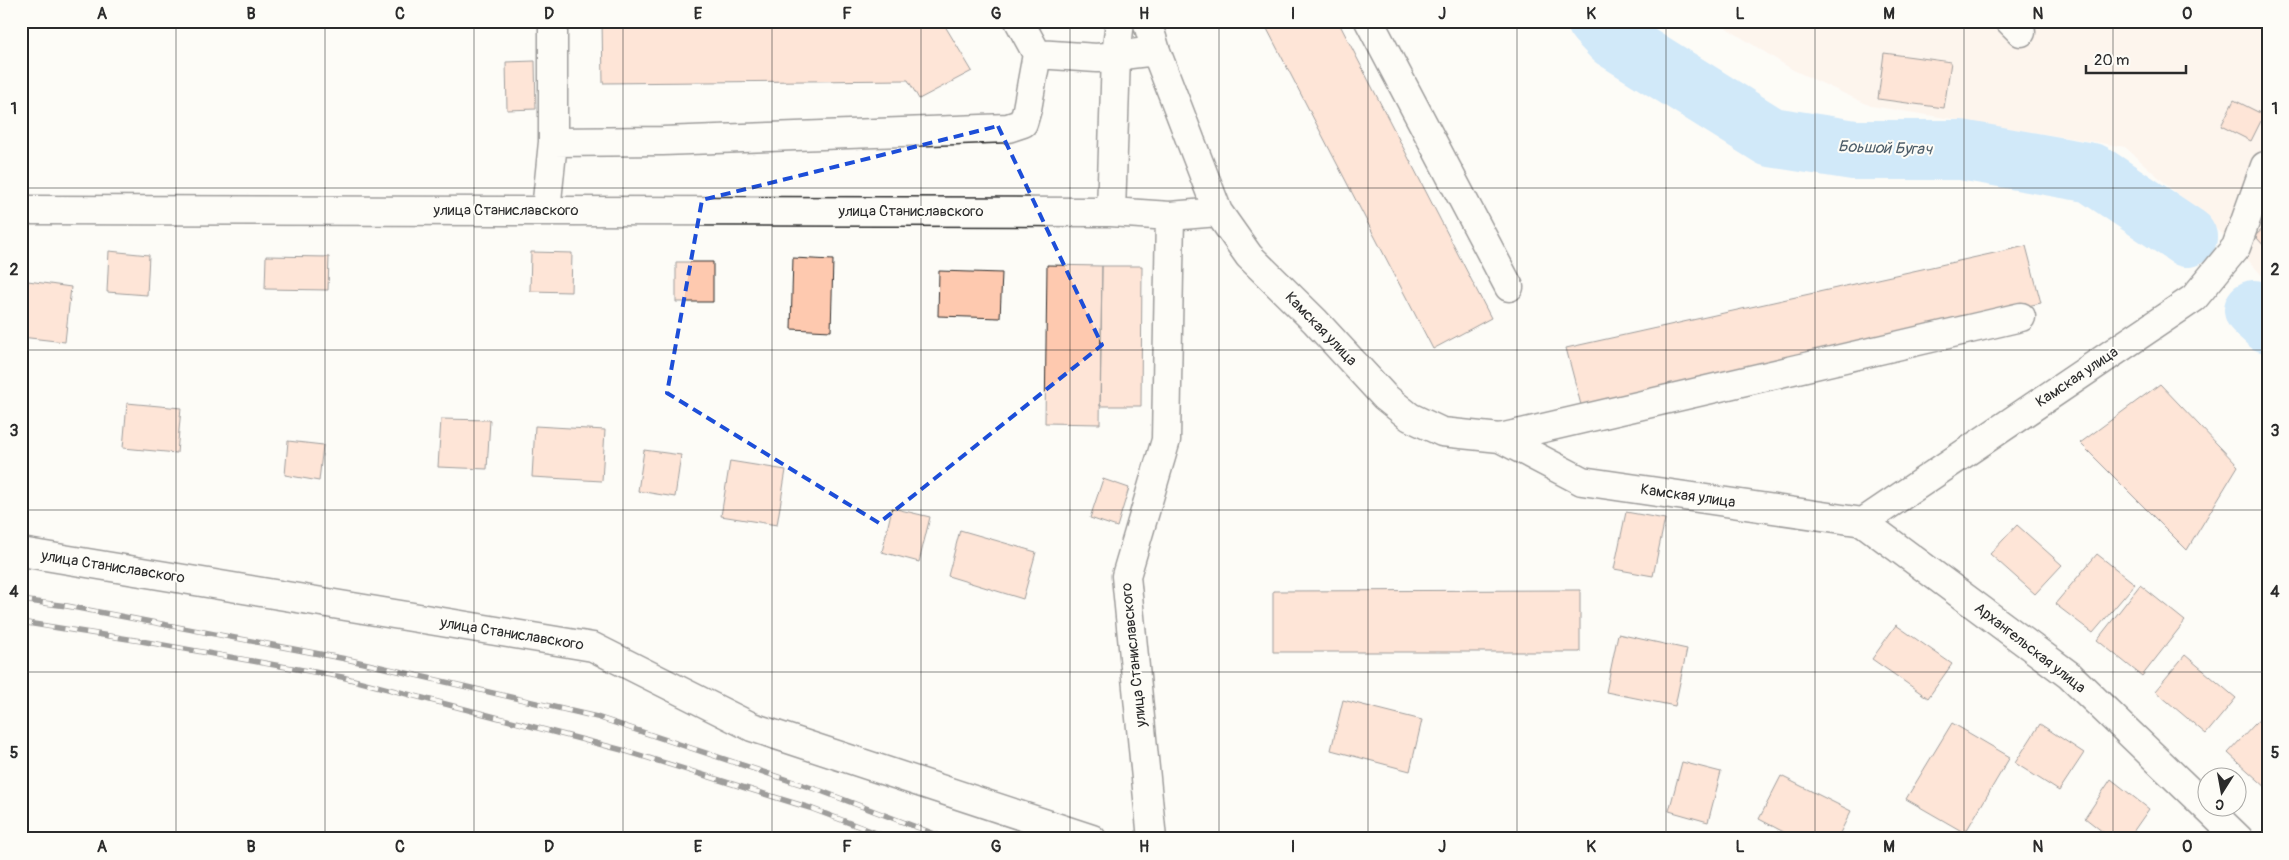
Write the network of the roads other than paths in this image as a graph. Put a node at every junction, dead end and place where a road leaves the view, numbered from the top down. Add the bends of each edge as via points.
1 (553, 21) edge
2 (1019, 21) edge
3 (1120, 21) edge
4 (1147, 21) edge
5 (1369, 21) edge
6 (1156, 50) junction
7 (1037, 54) junction
8 (1116, 56) junction
9 (553, 142) junction
10 (2267, 162) edge
11 (21, 210) edge
12 (546, 210) junction
13 (1111, 212) junction
14 (1218, 212) junction
15 (1170, 216) junction
16 (1509, 287) dead end
17 (2021, 316) dead end
18 (1500, 438) junction
19 (1863, 522) junction
20 (21, 552) edge
21 (2196, 796) edge
22 (2218, 818) edge
23 (1092, 839) edge
24 (1152, 839) edge
25 (2239, 839) edge

1 - 9 street
2 - 7 street
3 - 8 street
4 - 6 street, Камская улица
5 - 16 street
6 - 8 street
6 - 14 street, Камская улица
7 - 8 street
7 - 9 street via 1023,123 1008,128
8 - 13 street
9 - 12 street
10 - 19 street, Камская улица via 2236,247 2194,298
11 - 12 street, улица Станиславского
12 - 13 street, улица Станиславского
13 - 15 street, улица Станиславского
14 - 15 street
14 - 18 street, Камская улица via 1250,256 1391,402 1410,417 1442,432
15 - 24 street, улица Станиславского via 1166,440 1126,576
17 - 18 street
18 - 19 street, Камская улица via 1582,481
19 - 21 street, Архангельская улица via 2069,675
20 - 23 street, улица Станиславского via 593,647 752,727
22 - 25 street, Архангельская улица

